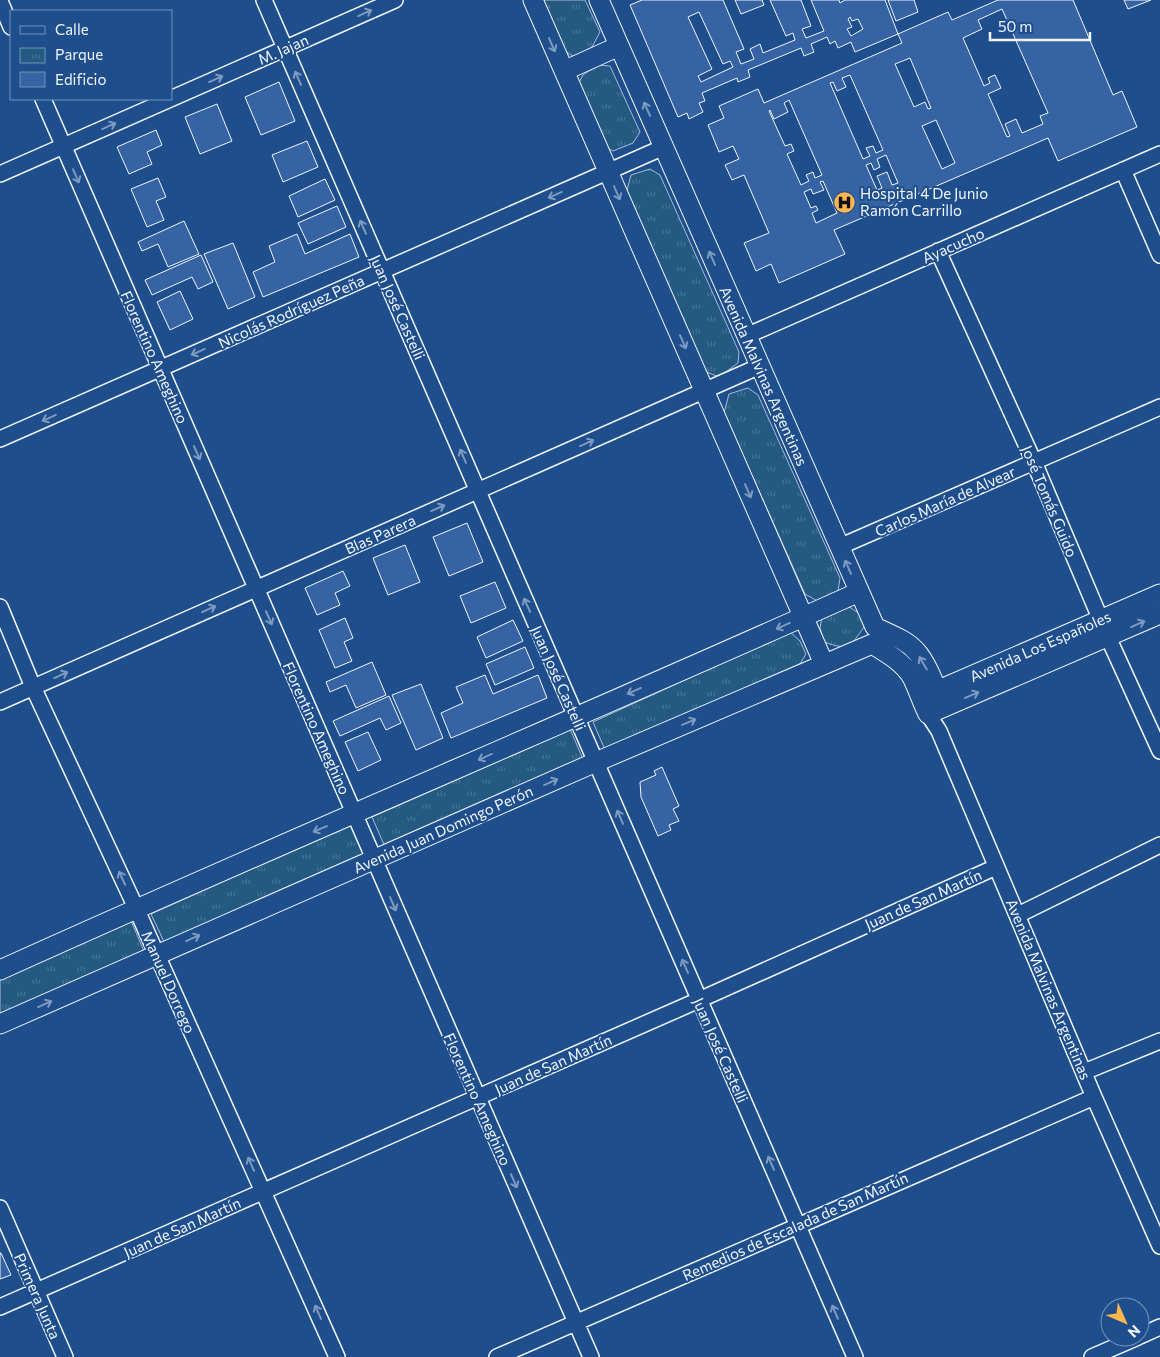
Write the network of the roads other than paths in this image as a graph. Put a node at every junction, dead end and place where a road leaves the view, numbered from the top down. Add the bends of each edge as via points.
1 (264, 0) edge
2 (395, 0) edge
3 (533, 0) edge
4 (599, 0) edge
5 (0, 1) edge
6 (10, 25) edge
7 (619, 46) junction
8 (285, 48) junction
9 (564, 70) junction
10 (172, 98) edge
11 (43, 100) edge
12 (167, 100) edge
13 (63, 146) junction
14 (664, 147) junction
15 (1160, 154) edge
16 (1123, 170) junction
17 (608, 172) junction
18 (0, 174) edge
19 (938, 251) junction
20 (1160, 255) edge
21 (382, 271) junction
22 (746, 336) junction
23 (760, 366) junction
24 (160, 369) junction
25 (704, 392) junction
26 (1160, 407) edge
27 (0, 439) edge
28 (1034, 462) junction
29 (478, 491) junction
30 (839, 547) junction
31 (256, 589) junction
32 (860, 592) junction
33 (1160, 594) edge
34 (0, 607) edge
35 (1160, 614) edge
36 (803, 617) junction
37 (1101, 619) junction
38 (874, 636) junction
39 (1108, 637) junction
40 (824, 664) junction
41 (34, 687) junction
42 (0, 702) edge
43 (932, 702) junction
44 (576, 717) junction
45 (1160, 751) edge
46 (596, 762) junction
47 (354, 814) junction
48 (1160, 845) edge
49 (374, 859) junction
50 (996, 867) junction
51 (136, 908) junction
52 (1018, 915) junction
53 (157, 954) junction
54 (0, 970) edge
55 (699, 1000) junction
56 (0, 1024) edge
57 (1160, 1041) edge
58 (1084, 1072) junction
59 (1094, 1096) junction
60 (478, 1097) junction
61 (263, 1191) junction
62 (0, 1208) edge
63 (798, 1225) junction
64 (1160, 1246) edge
65 (36, 1291) junction
66 (0, 1307) edge
67 (576, 1322) junction
68 (1114, 1347) edge
69 (65, 1357) edge
70 (338, 1357) edge
71 (497, 1357) edge
72 (591, 1357) edge
73 (855, 1357) edge
74 (1092, 1357) edge

1 - 8 street, Juan José Castelli
8 -> 2 street, M. Jajan
3 -> 9 main road
4 - 7 main road, Avenida Malvinas Argentinas
5 - 6 street
7 - 9 main road
14 -> 7 main road, Avenida Malvinas Argentinas
10 -> 8 street, M. Jajan
21 -> 8 street, Juan José Castelli
9 - 17 main road
11 - 13 street, Florentino Ameghino
13 -> 12 street, M. Jajan
13 - 18 street, M. Jajan
13 -> 24 street, Florentino Ameghino
14 - 17 street, Nicolás Rodríguez Peña
22 -> 14 main road, Avenida Malvinas Argentinas
15 - 16 street, Ayacucho
16 - 19 street, Ayacucho
16 - 20 street
17 -> 21 street, Nicolás Rodríguez Peña
17 -> 25 main road
19 - 22 street, Ayacucho
19 - 28 street, José Tomás Guido
21 -> 24 street, Nicolás Rodríguez Peña
29 -> 21 street, Juan José Castelli
22 - 23 main road, Avenida Malvinas Argentinas
23 - 25 street, Blas Parera
23 - 30 main road, Avenida Malvinas Argentinas
24 -> 27 street, Nicolás Rodríguez Peña
24 -> 31 street, Florentino Ameghino
29 -> 25 street, Blas Parera
25 -> 36 main road
26 - 28 street, Carlos María de Alvear
28 - 30 street, Carlos María de Alvear
28 - 37 street, José Tomás Guido
31 -> 29 street, Blas Parera
44 -> 29 street, Juan José Castelli
32 -> 30 main road, Avenida Malvinas Argentinas
41 -> 31 street, Blas Parera
31 -> 47 street, Florentino Ameghino
32 - 36 main road
32 - 38 main road, Avenida Malvinas Argentinas
33 - 37 main road, Avenida Los Españoles
34 - 41 street, Manuel Dorrego
39 -> 35 main road, Avenida Los Españoles
36 - 40 main road
36 -> 44 main road
37 - 39 street, José Tomás Guido
37 - 43 main road, Avenida Los Españoles
38 - 40 main road, Avenida Juan Domingo Perón
38 - 43 main road, Avenida Malvinas Argentinas via 888,654 902,664
43 -> 39 main road, Avenida Los Españoles
39 - 45 street, José Tomás Guido
46 -> 40 main road, Avenida Juan Domingo Perón
41 - 42 street, Blas Parera
51 -> 41 street, Manuel Dorrego
43 - 50 street, Avenida Malvinas Argentinas via 939,732
44 - 46 street, Juan José Castelli
44 -> 47 main road
49 -> 46 main road, Avenida Juan Domingo Perón
55 -> 46 street, Juan José Castelli
47 - 49 street, Florentino Ameghino
47 -> 51 main road
48 - 52 street
53 -> 49 main road, Avenida Juan Domingo Perón
49 -> 60 street, Florentino Ameghino
50 - 52 street, Avenida Malvinas Argentinas
50 - 55 street, Juan de San Martín
51 - 53 street, Manuel Dorrego
51 - 54 main road
52 - 58 street, Avenida Malvinas Argentinas
56 -> 53 main road, Avenida Juan Domingo Perón
61 -> 53 street, Manuel Dorrego
55 - 60 street, Juan de San Martín
63 -> 55 street, Juan José Castelli
57 - 58 street
58 - 59 street, Avenida Malvinas Argentinas
59 - 63 street, Remedios de Escalada de San Martín
59 - 64 street, Avenida Malvinas Argentinas
60 - 61 street, Juan de San Martín
60 -> 67 street, Florentino Ameghino
61 - 65 street, Juan de San Martín
70 -> 61 street, Manuel Dorrego
62 - 65 street, Primera Junta
63 - 67 street, Remedios de Escalada de San Martín
73 -> 63 street, Juan José Castelli
65 - 66 street, Juan de San Martín
65 - 69 street, Primera Junta
67 - 71 street, Remedios de Escalada de San Martín
67 - 72 street, Florentino Ameghino
68 - 74 street

